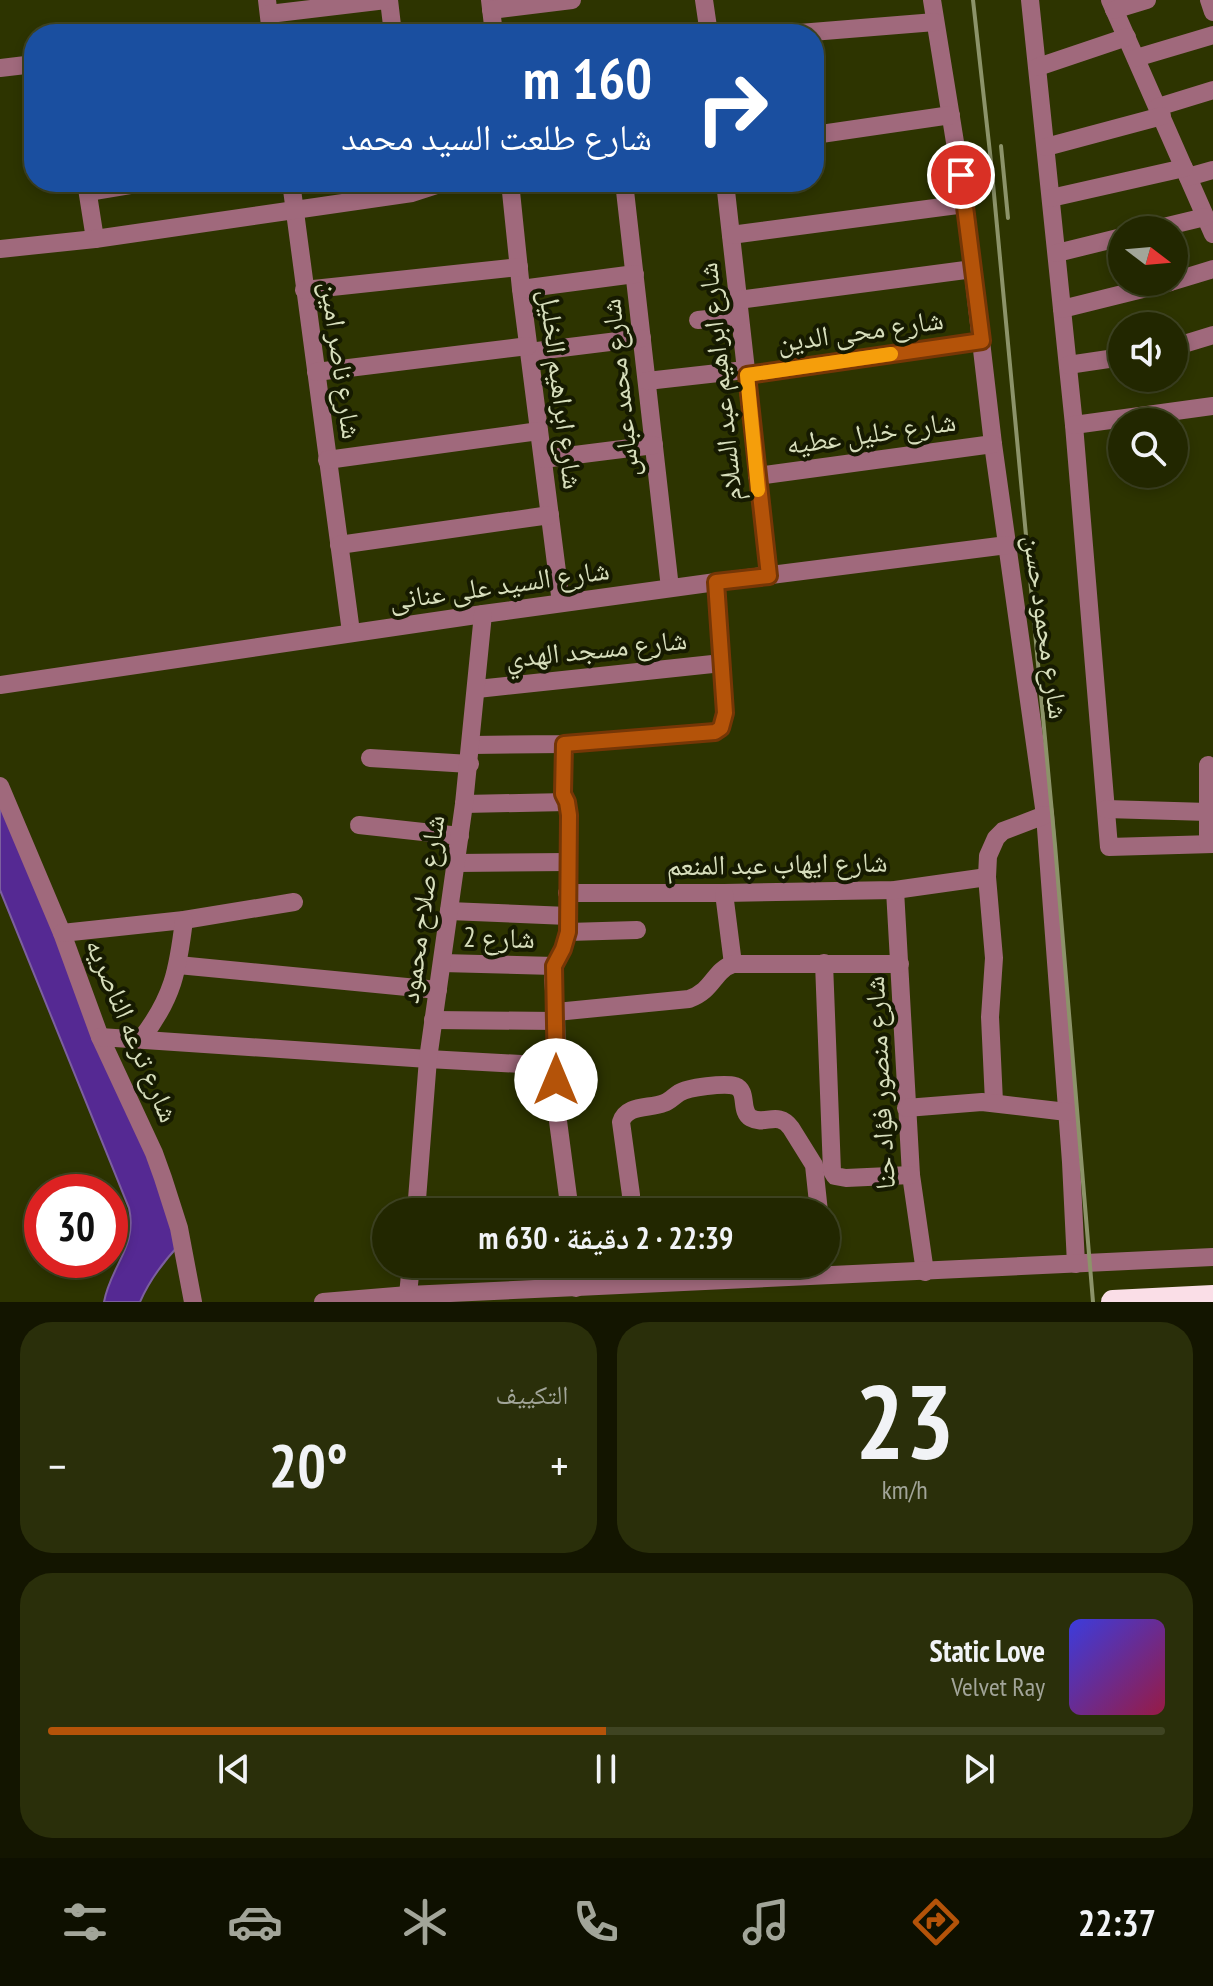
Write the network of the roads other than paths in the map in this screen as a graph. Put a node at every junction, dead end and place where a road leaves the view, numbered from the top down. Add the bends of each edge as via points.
1 (387, 0) edge
2 (572, 0) edge
3 (704, 0) edge
4 (932, 0) edge
5 (1030, 0) edge
6 (1147, 0) edge
7 (1209, 0) edge
8 (491, 5) edge
9 (1112, 5) edge
10 (268, 7) edge
11 (1213, 12) edge
12 (935, 22) junction
13 (391, 24) edge
14 (708, 24) edge
15 (824, 31) edge
16 (1213, 35) edge
17 (1127, 37) junction
18 (1136, 58) junction
19 (24, 65) edge
20 (1038, 67) junction
21 (0, 68) edge
22 (1213, 90) edge
23 (1160, 112) junction
24 (951, 115) junction
25 (824, 134) edge
26 (1046, 147) junction
27 (1213, 170) edge
28 (1186, 172) junction
29 (88, 192) edge
30 (292, 192) edge
31 (389, 192) edge
32 (511, 192) edge
33 (625, 192) edge
34 (726, 192) edge
35 (1051, 198) junction
36 (965, 204) junction
37 (294, 209) junction
38 (1205, 217) junction
39 (1188, 221) edge
40 (1213, 234) edge
41 (731, 235) junction
42 (95, 239) junction
43 (1108, 240) edge
44 (0, 249) edge
45 (1057, 253) junction
46 (519, 267) junction
47 (973, 269) junction
48 (1213, 269) edge
49 (635, 274) junction
50 (1188, 277) edge
51 (521, 289) junction
52 (304, 290) junction
53 (1115, 296) edge
54 (738, 308) junction
55 (1062, 309) junction
56 (698, 320) dead end
57 (1213, 335) edge
58 (642, 338) junction
59 (982, 341) junction
60 (1188, 343) edge
61 (529, 349) junction
62 (1108, 359) edge
63 (1068, 365) junction
64 (316, 372) junction
65 (746, 372) junction
66 (647, 381) junction
67 (1213, 406) edge
68 (1074, 425) junction
69 (539, 431) junction
70 (993, 444) junction
71 (654, 445) junction
72 (543, 459) junction
73 (327, 460) junction
74 (757, 476) junction
75 (550, 515) junction
76 (339, 545) junction
77 (1007, 545) junction
78 (769, 576) junction
79 (716, 582) junction
80 (670, 588) junction
81 (561, 603) junction
82 (483, 614) junction
83 (351, 632) junction
84 (722, 663) junction
85 (0, 685) edge
86 (477, 689) junction
87 (564, 744) junction
88 (471, 754) junction
89 (370, 758) dead end
90 (1208, 765) dead end
91 (0, 786) edge
92 (567, 802) junction
93 (464, 804) junction
94 (1106, 809) junction
95 (1208, 812) junction
96 (1045, 815) junction
97 (359, 825) dead end
98 (460, 836) junction
99 (1210, 844) edge
100 (567, 862) junction
101 (456, 863) junction
102 (987, 877) junction
103 (895, 890) junction
104 (567, 893) junction
105 (724, 893) junction
106 (294, 902) dead end
107 (449, 911) junction
108 (184, 920) junction
109 (568, 924) junction
110 (637, 930) dead end
111 (62, 933) junction
112 (442, 963) junction
113 (824, 963) junction
114 (733, 964) junction
115 (900, 964) junction
116 (178, 965) junction
117 (554, 966) junction
118 (438, 990) junction
119 (556, 1016) junction
120 (433, 1020) junction
121 (100, 1037) junction
122 (141, 1039) junction
123 (428, 1059) junction
124 (557, 1066) junction
125 (994, 1102) junction
126 (906, 1108) junction
127 (1067, 1112) junction
128 (911, 1175) junction
129 (417, 1198) edge
130 (568, 1198) edge
131 (631, 1198) edge
132 (818, 1198) edge
133 (1213, 1257) edge
134 (1076, 1264) junction
135 (840, 1270) edge
136 (925, 1272) junction
137 (410, 1278) edge
138 (576, 1278) edge
139 (714, 1278) edge
140 (576, 1288) junction
141 (408, 1295) junction
142 (1213, 1297) edge
143 (193, 1302) edge
144 (323, 1302) edge
145 (1113, 1302) edge

1 - 10 street
1 - 13 street
2 - 8 street
3 - 14 street
4 - 12 street, شارع محمود حسن
5 - 20 street, شارع محمود حسن
6 - 9 street
7 - 11 street
9 - 17 street
12 - 15 street
12 - 24 street, شارع محمود حسن
16 - 18 street
17 - 18 street
17 - 20 street
18 - 23 street
19 - 21 street
20 - 26 street, شارع محمود حسن
22 - 23 street
23 - 26 street
23 - 28 street
24 - 25 street
24 - 36 street, شارع محمود حسن
26 - 35 street, شارع محمود حسن
27 - 28 street
28 - 35 street
28 - 38 street
29 - 42 street
30 - 37 street, شارع ناصر امين
31 - 37 street
32 - 46 street, شارع ابراهيم الخليل
33 - 49 street, شارع محمد عباس
34 - 41 street, شارع ابراهيم عبد السلام
35 - 45 street, شارع محمود حسن
36 - 41 street
36 - 47 street, شارع محمود حسن
37 - 42 street
37 - 52 street, شارع ناصر امين
38 - 39 street
38 - 40 street
41 - 54 street, شارع ابراهيم عبد السلام
42 - 44 street
43 - 45 street
45 - 55 street, شارع محمود حسن
46 - 51 street, شارع ابراهيم الخليل
46 - 52 street
47 - 54 street
47 - 59 street, شارع محمود حسن
48 - 50 street
49 - 51 street
49 - 58 street, شارع محمد عباس
51 - 61 street, شارع ابراهيم الخليل
52 - 64 street, شارع ناصر امين
53 - 55 street
54 - 56 street
54 - 65 street, شارع ابراهيم عبد السلام
55 - 63 street, شارع محمود حسن
57 - 60 street
58 - 61 street
58 - 66 street, شارع محمد عباس
59 - 65 street, شارع محى الدين
59 - 70 street, شارع محمود حسن
61 - 64 street
61 - 69 street, شارع ابراهيم الخليل
62 - 63 street
63 - 68 street, شارع محمود حسن
64 - 73 street, شارع ناصر امين
65 - 66 street, شارع محى الدين
65 - 74 street, شارع ابراهيم عبد السلام
66 - 71 street, شارع محمد عباس
67 - 68 street
68 - 94 street, شارع محمود حسن
69 - 72 street, شارع ابراهيم الخليل
69 - 73 street
70 - 74 street, شارع خليل عطيه
70 - 77 street, شارع محمود حسن
71 - 72 street
71 - 80 street, شارع محمد عباس
72 - 75 street, شارع ابراهيم الخليل
73 - 76 street, شارع ناصر امين
74 - 78 street, شارع ابراهيم عبد السلام
75 - 76 street
75 - 81 street, شارع ابراهيم الخليل
76 - 83 street, شارع ناصر امين
77 - 78 street, شارع السيد على عنانى
77 - 96 street, شارع محمود حسن
78 - 79 street, شارع السيد على عنانى
79 - 80 street, شارع السيد على عنانى
79 - 84 street
80 - 81 street, شارع السيد على عنانى
81 - 82 street, شارع السيد على عنانى
82 - 83 street, شارع السيد على عنانى
82 - 86 street, شارع صلاح محمود
83 - 85 street, شارع السيد على عنانى
84 - 86 street, شارع مسجد الهدي
84 - 87 street via 725,721 715,732
86 - 88 street, شارع صلاح محمود
87 - 88 street
87 - 92 street
88 - 89 street
88 - 93 street, شارع صلاح محمود
90 - 95 street
91 - 111 street, شارع ترعه الناصريه
92 - 93 street
92 - 100 street
93 - 98 street, شارع صلاح محمود
94 - 95 street
94 - 99 street, شارع محمود حسن via 1109,847
95 - 99 street
96 - 102 street via 996,838
96 - 127 street, شارع محمود حسن
97 - 98 street
98 - 101 street, شارع صلاح محمود
100 - 101 street
100 - 104 street
101 - 107 street, شارع صلاح محمود
102 - 103 street, شارع ايهاب عبد المنعم
102 - 125 street via 994,958
103 - 105 street, شارع ايهاب عبد المنعم
103 - 115 street, شارع منصور فؤاد حنا
104 - 105 street, شارع ايهاب عبد المنعم
104 - 109 street
105 - 114 street
106 - 108 street
107 - 109 street
107 - 112 street, شارع صلاح محمود
108 - 111 street
108 - 116 street
109 - 110 street
109 - 117 street
111 - 121 street, شارع ترعه الناصريه
112 - 117 street, شارع 2
112 - 118 street, شارع صلاح محمود
113 - 114 street
113 - 115 street
113 - 128 street via 832,1171 840,1178
114 - 119 street via 689,999
115 - 126 street, شارع منصور فؤاد حنا
116 - 118 street
116 - 122 street via 164,1005
117 - 119 street
118 - 120 street, شارع صلاح محمود
119 - 120 street
119 - 124 street
120 - 123 street, شارع صلاح محمود
121 - 122 street
121 - 143 street, شارع ترعه الناصريه via 163,1178
122 - 123 street
123 - 124 street
123 - 129 street, شارع صلاح محمود
124 - 130 street
125 - 126 street
125 - 127 street
126 - 128 street, شارع منصور فؤاد حنا
127 - 134 street, شارع محمود حسن
128 - 136 street, شارع منصور فؤاد حنا
131 - 132 street via 624,1115 690,1088 729,1085 741,1090 750,1117 781,1119 791,1128 814,1165
133 - 134 street
134 - 136 street
135 - 136 street
137 - 141 street
138 - 140 street
139 - 140 street
140 - 141 street
141 - 144 street
142 - 145 highway

